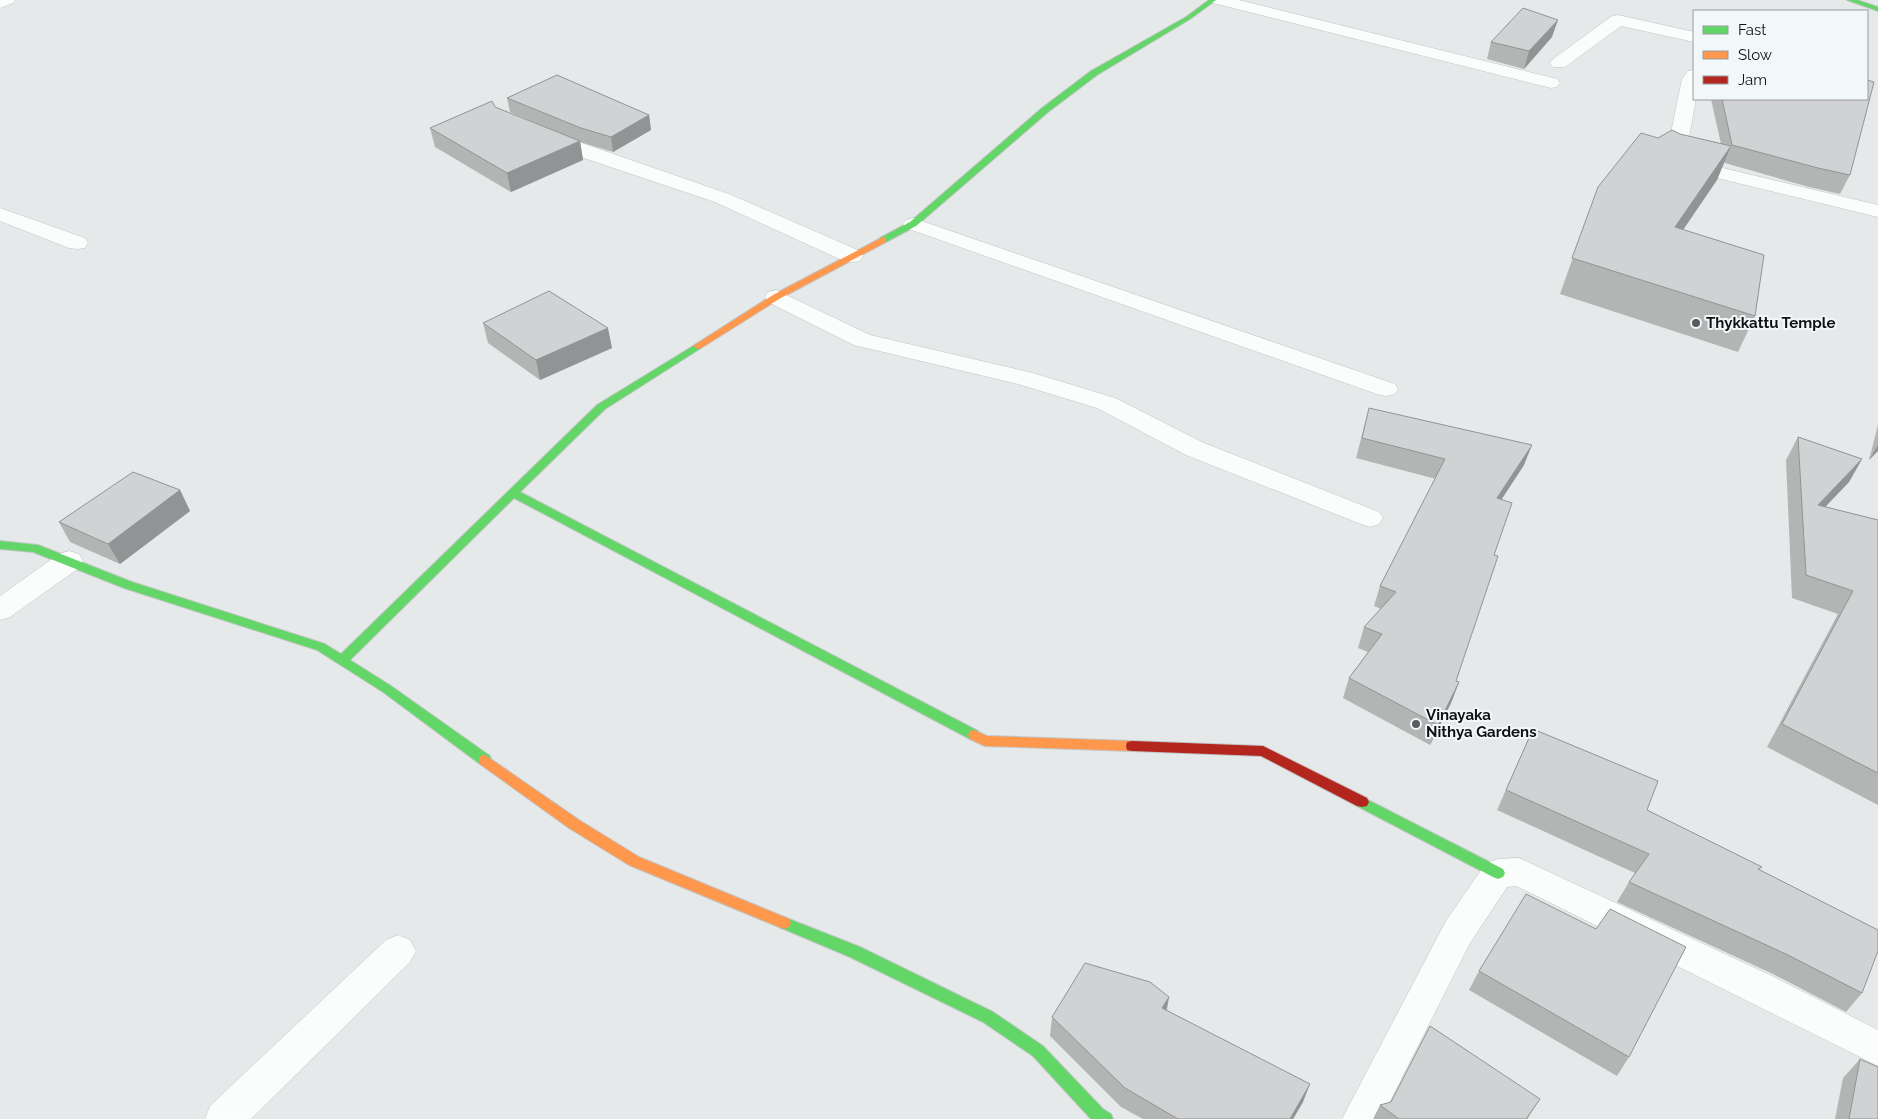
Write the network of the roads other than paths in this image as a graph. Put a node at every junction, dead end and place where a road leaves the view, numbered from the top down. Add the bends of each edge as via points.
1 (7, 0) edge
2 (1213, 0) edge
3 (1219, 0) edge
4 (1850, 0) edge
5 (0, 3) edge
6 (1878, 9) edge
7 (1693, 38) edge
8 (1559, 63) dead end
9 (1693, 76) edge
10 (1551, 83) dead end
11 (533, 130) edge
12 (1878, 211) edge
13 (0, 214) edge
14 (913, 224) junction
15 (77, 244) dead end
16 (852, 256) junction
17 (776, 297) junction
18 (1386, 389) dead end
19 (513, 494) junction
20 (1370, 518) dead end
21 (0, 545) edge
22 (69, 561) junction
23 (0, 610) edge
24 (342, 660) junction
25 (1498, 873) junction
26 (398, 951) dead end
27 (1878, 1049) edge
28 (224, 1119) edge
29 (1105, 1119) edge
30 (1360, 1119) edge

1 - 5 street
2 - 14 street via 1094,73 1045,110
3 - 10 street
4 - 6 street
7 - 8 street via 1618,20
9 - 12 street via 1675,162
11 - 16 street via 576,149 722,198
13 - 15 street
14 - 16 street
14 - 18 street
16 - 17 street
17 - 19 street via 602,407
17 - 20 street via 862,340 1025,378 1106,403 1195,449
19 - 24 street
19 - 25 street via 985,741 1263,751
21 - 22 street via 34,548
22 - 23 street
22 - 24 street via 128,585 321,647
24 - 29 street via 574,824 634,861 854,952 988,1017 1038,1051
25 - 27 street via 1519,872 1543,882
25 - 30 street via 1458,932
26 - 28 street

